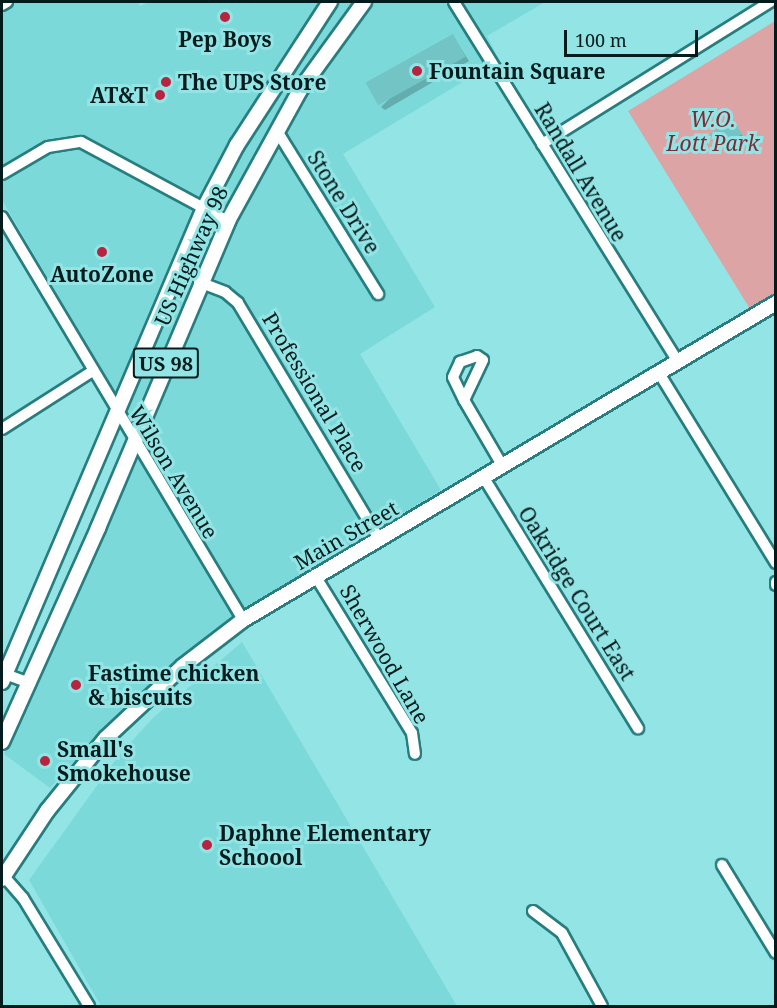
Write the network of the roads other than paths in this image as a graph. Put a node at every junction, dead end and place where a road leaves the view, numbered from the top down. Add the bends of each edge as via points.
1 (7, 2) edge
2 (330, 2) edge
3 (364, 2) edge
4 (454, 2) edge
5 (770, 2) edge
6 (2, 5) edge
7 (277, 130) junction
8 (542, 144) junction
9 (2, 174) edge
10 (204, 208) junction
11 (2, 217) edge
12 (228, 221) junction
13 (199, 282) junction
14 (378, 294) dead end
15 (776, 303) edge
16 (678, 362) junction
17 (92, 372) junction
18 (662, 379) junction
19 (464, 400) dead end
20 (117, 414) junction
21 (2, 429) edge
22 (135, 441) junction
23 (502, 465) junction
24 (484, 478) junction
25 (380, 540) junction
26 (776, 563) edge
27 (316, 577) junction
28 (243, 620) junction
29 (3, 678) edge
30 (30, 683) junction
31 (638, 728) dead end
32 (2, 742) edge
33 (415, 754) dead end
34 (722, 865) dead end
35 (2, 876) edge
36 (533, 911) dead end
37 (776, 953) edge
38 (89, 1006) edge
39 (602, 1006) edge

1 - 6 street
2 - 10 main road, US Highway 98 / US 98 via 237,145
3 - 7 main road, US Highway 98 / US 98 via 320,61
4 - 8 street, Randall Avenue
5 - 8 street
7 - 12 main road, US Highway 98 / US 98
7 - 14 street, Stone Drive
8 - 16 street, Randall Avenue
9 - 10 street via 48,147 81,142
10 - 12 street
10 - 20 main road, US Highway 98 / US 98
11 - 17 street, Wilson Avenue
12 - 13 main road, US Highway 98 / US 98
13 - 22 main road, US Highway 98 / US 98
13 - 25 street, Professional Place via 225,292 237,303
15 - 16 main road, Main Street
16 - 18 main road, Main Street
17 - 20 street, Wilson Avenue
17 - 21 street
18 - 23 main road, Main Street
18 - 26 street
19 - 23 street
20 - 22 street, Wilson Avenue
20 - 29 main road, US Highway 98 / US 98
22 - 28 street, Wilson Avenue
22 - 30 main road, US Highway 98 / US 98
23 - 24 main road, Main Street
24 - 25 main road, Main Street
24 - 31 street, Oakridge Court East
25 - 27 main road, Main Street
27 - 28 main road, Main Street
27 - 33 street, Sherwood Lane via 412,733
28 - 35 main road, Main Street via 179,669 106,738 47,811
29 - 30 street
30 - 32 main road, US Highway 98 / US 98
34 - 37 street
35 - 38 street via 23,897
36 - 39 street via 562,933

